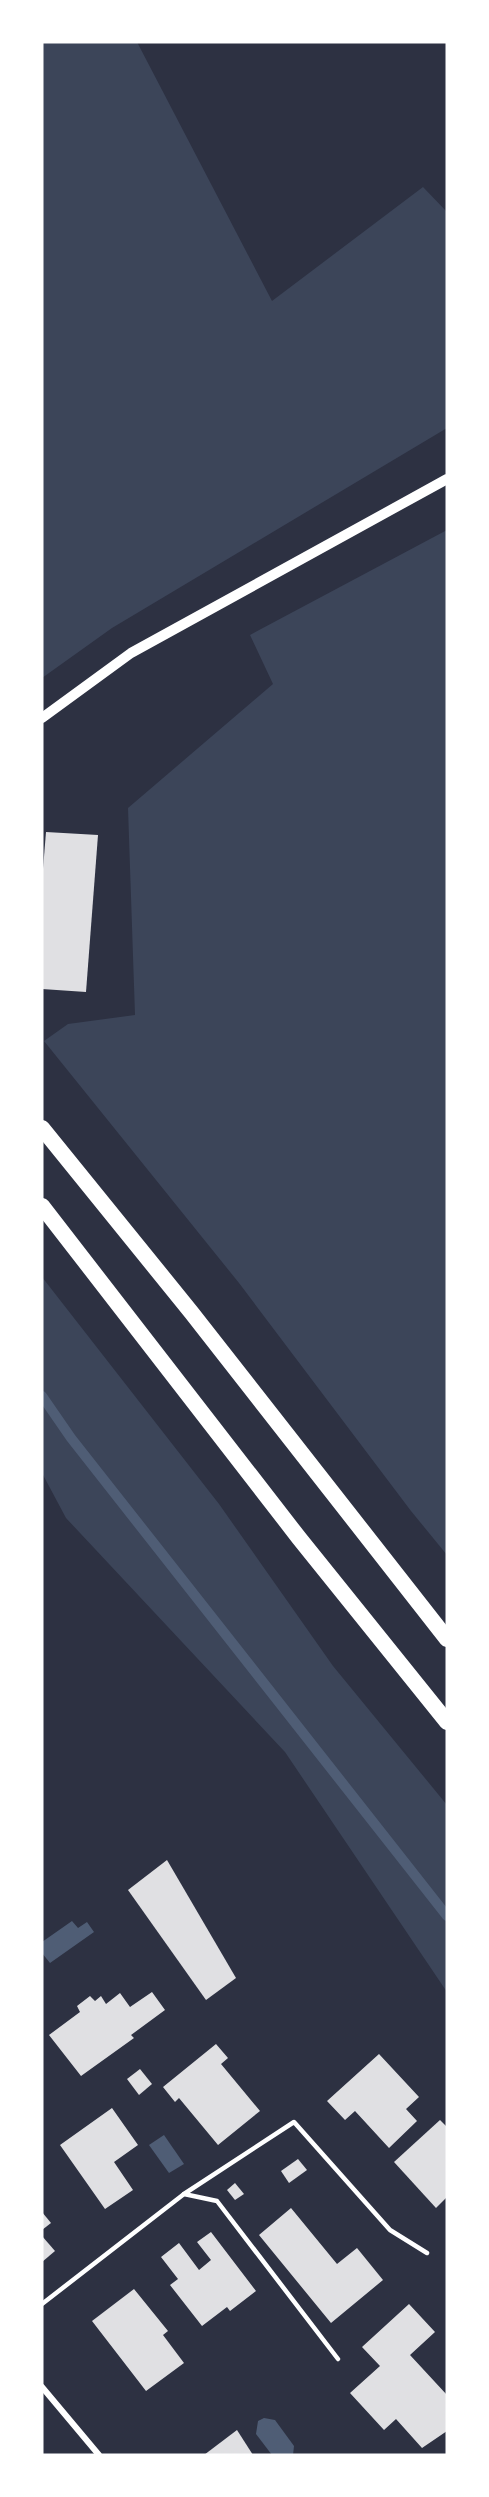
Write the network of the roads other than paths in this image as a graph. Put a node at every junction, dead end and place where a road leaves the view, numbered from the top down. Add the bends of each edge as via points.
1 (447, 479) edge
2 (42, 718) edge
3 (42, 1128) edge
4 (42, 1206) edge
5 (447, 1639) edge
6 (447, 1722) edge
7 (184, 2194) junction
8 (427, 2253) dead end
9 (42, 2304) edge
10 (338, 2359) dead end
11 (42, 2387) edge
12 (45, 2396) edge
13 (99, 2455) edge

1 - 2 street via 131,653
3 - 5 highway
4 - 6 highway
7 - 8 lane via 294,2122 390,2230
7 - 9 lane
7 - 10 lane via 217,2201
11 - 12 street
12 - 13 street

